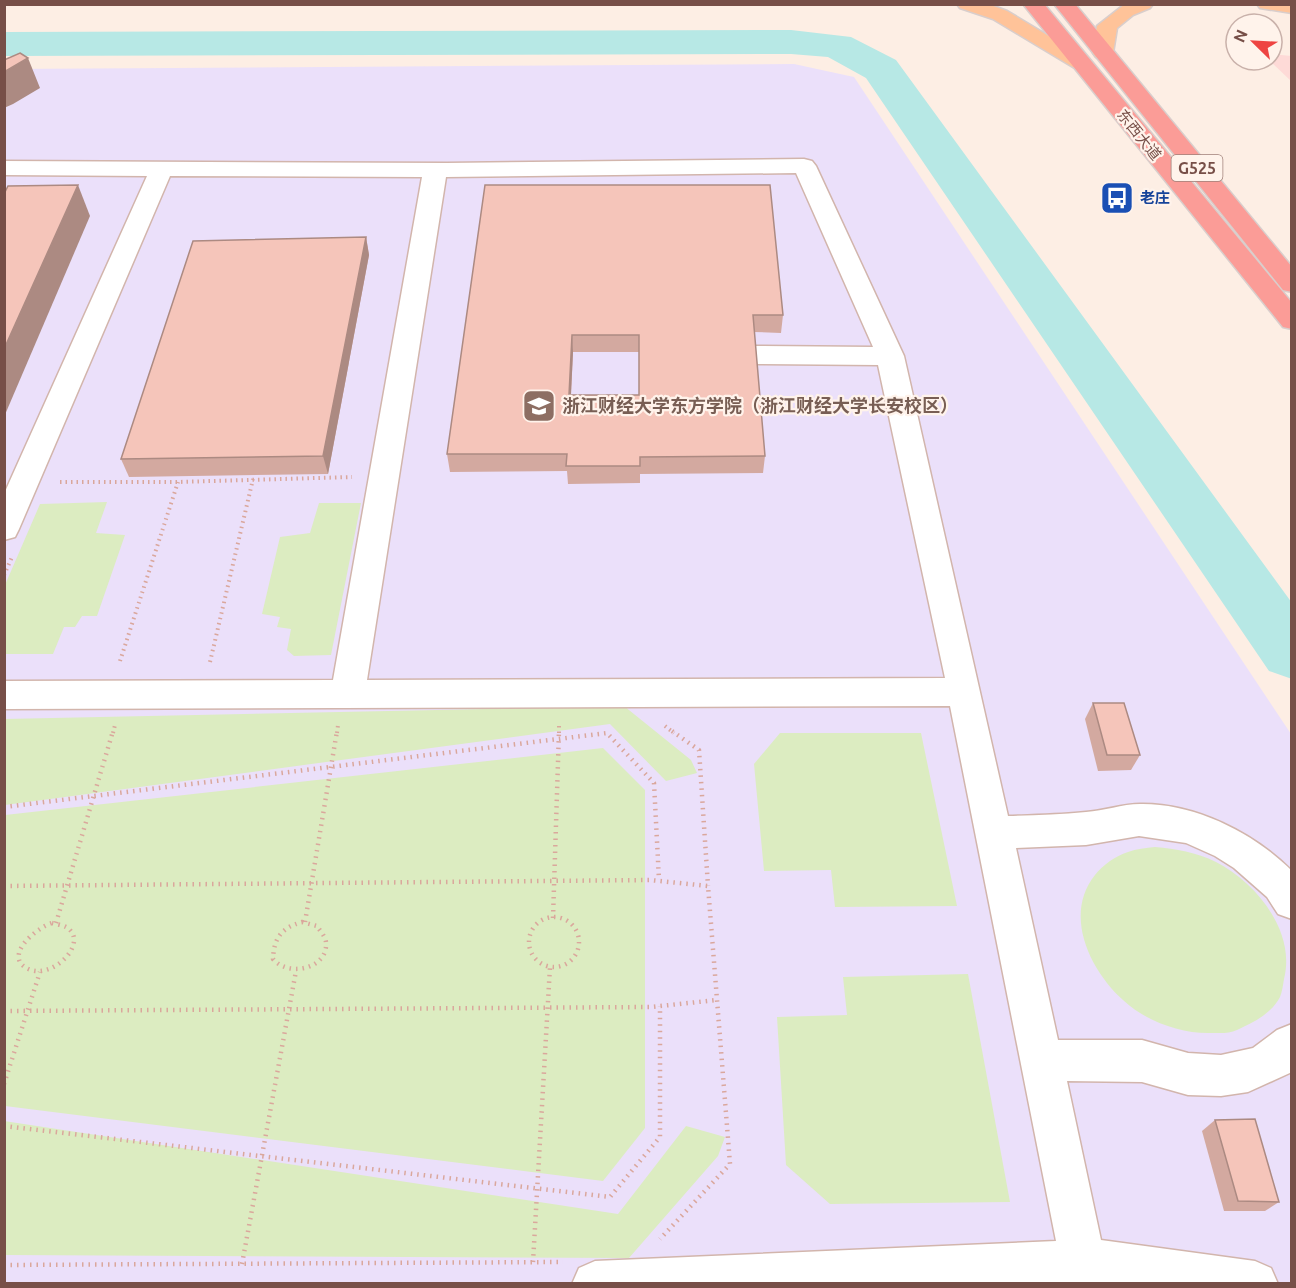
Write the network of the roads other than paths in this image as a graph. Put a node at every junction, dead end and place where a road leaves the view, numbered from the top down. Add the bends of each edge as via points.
1 (968, 4) edge
2 (1033, 4) edge
3 (1064, 4) edge
4 (1143, 4) edge
5 (1267, 4) edge
6 (1292, 7) edge
7 (1103, 52) junction
8 (1080, 63) junction
9 (162, 167) junction
10 (435, 170) junction
11 (17, 174) edge
12 (1292, 284) edge
13 (1292, 321) edge
14 (753, 355) edge
15 (890, 356) junction
16 (12, 494) edge
17 (4, 529) edge
18 (964, 692) junction
19 (4, 695) edge
20 (344, 704) junction
21 (994, 833) junction
22 (1292, 903) edge
23 (1292, 1044) edge
24 (1041, 1061) junction
25 (1100, 1262) junction
26 (582, 1273) edge
27 (1239, 1282) edge

1 - 8 main road via 1000,15
2 - 8 highway, 东西大道 / G525
3 - 7 highway, 东西大道 / G525
4 - 7 main road via 1107,26
5 - 6 main road
7 - 12 highway, 东西大道 / G525
8 - 13 highway, 东西大道 / G525
9 - 10 street
9 - 11 street
9 - 16 street
10 - 15 street via 583,180 671,179 804,166
10 - 20 street
14 - 15 street
15 - 18 street
16 - 17 street
18 - 20 street via 560,693
18 - 21 street
19 - 20 street via 113,707 202,695
21 - 22 street via 1098,827 1136,820 1177,824 1219,838 1257,863
21 - 24 street
23 - 24 street via 1284,1054 1244,1072 1226,1075 1195,1075 1144,1061
24 - 25 street via 1083,1260
25 - 26 street
25 - 27 street

